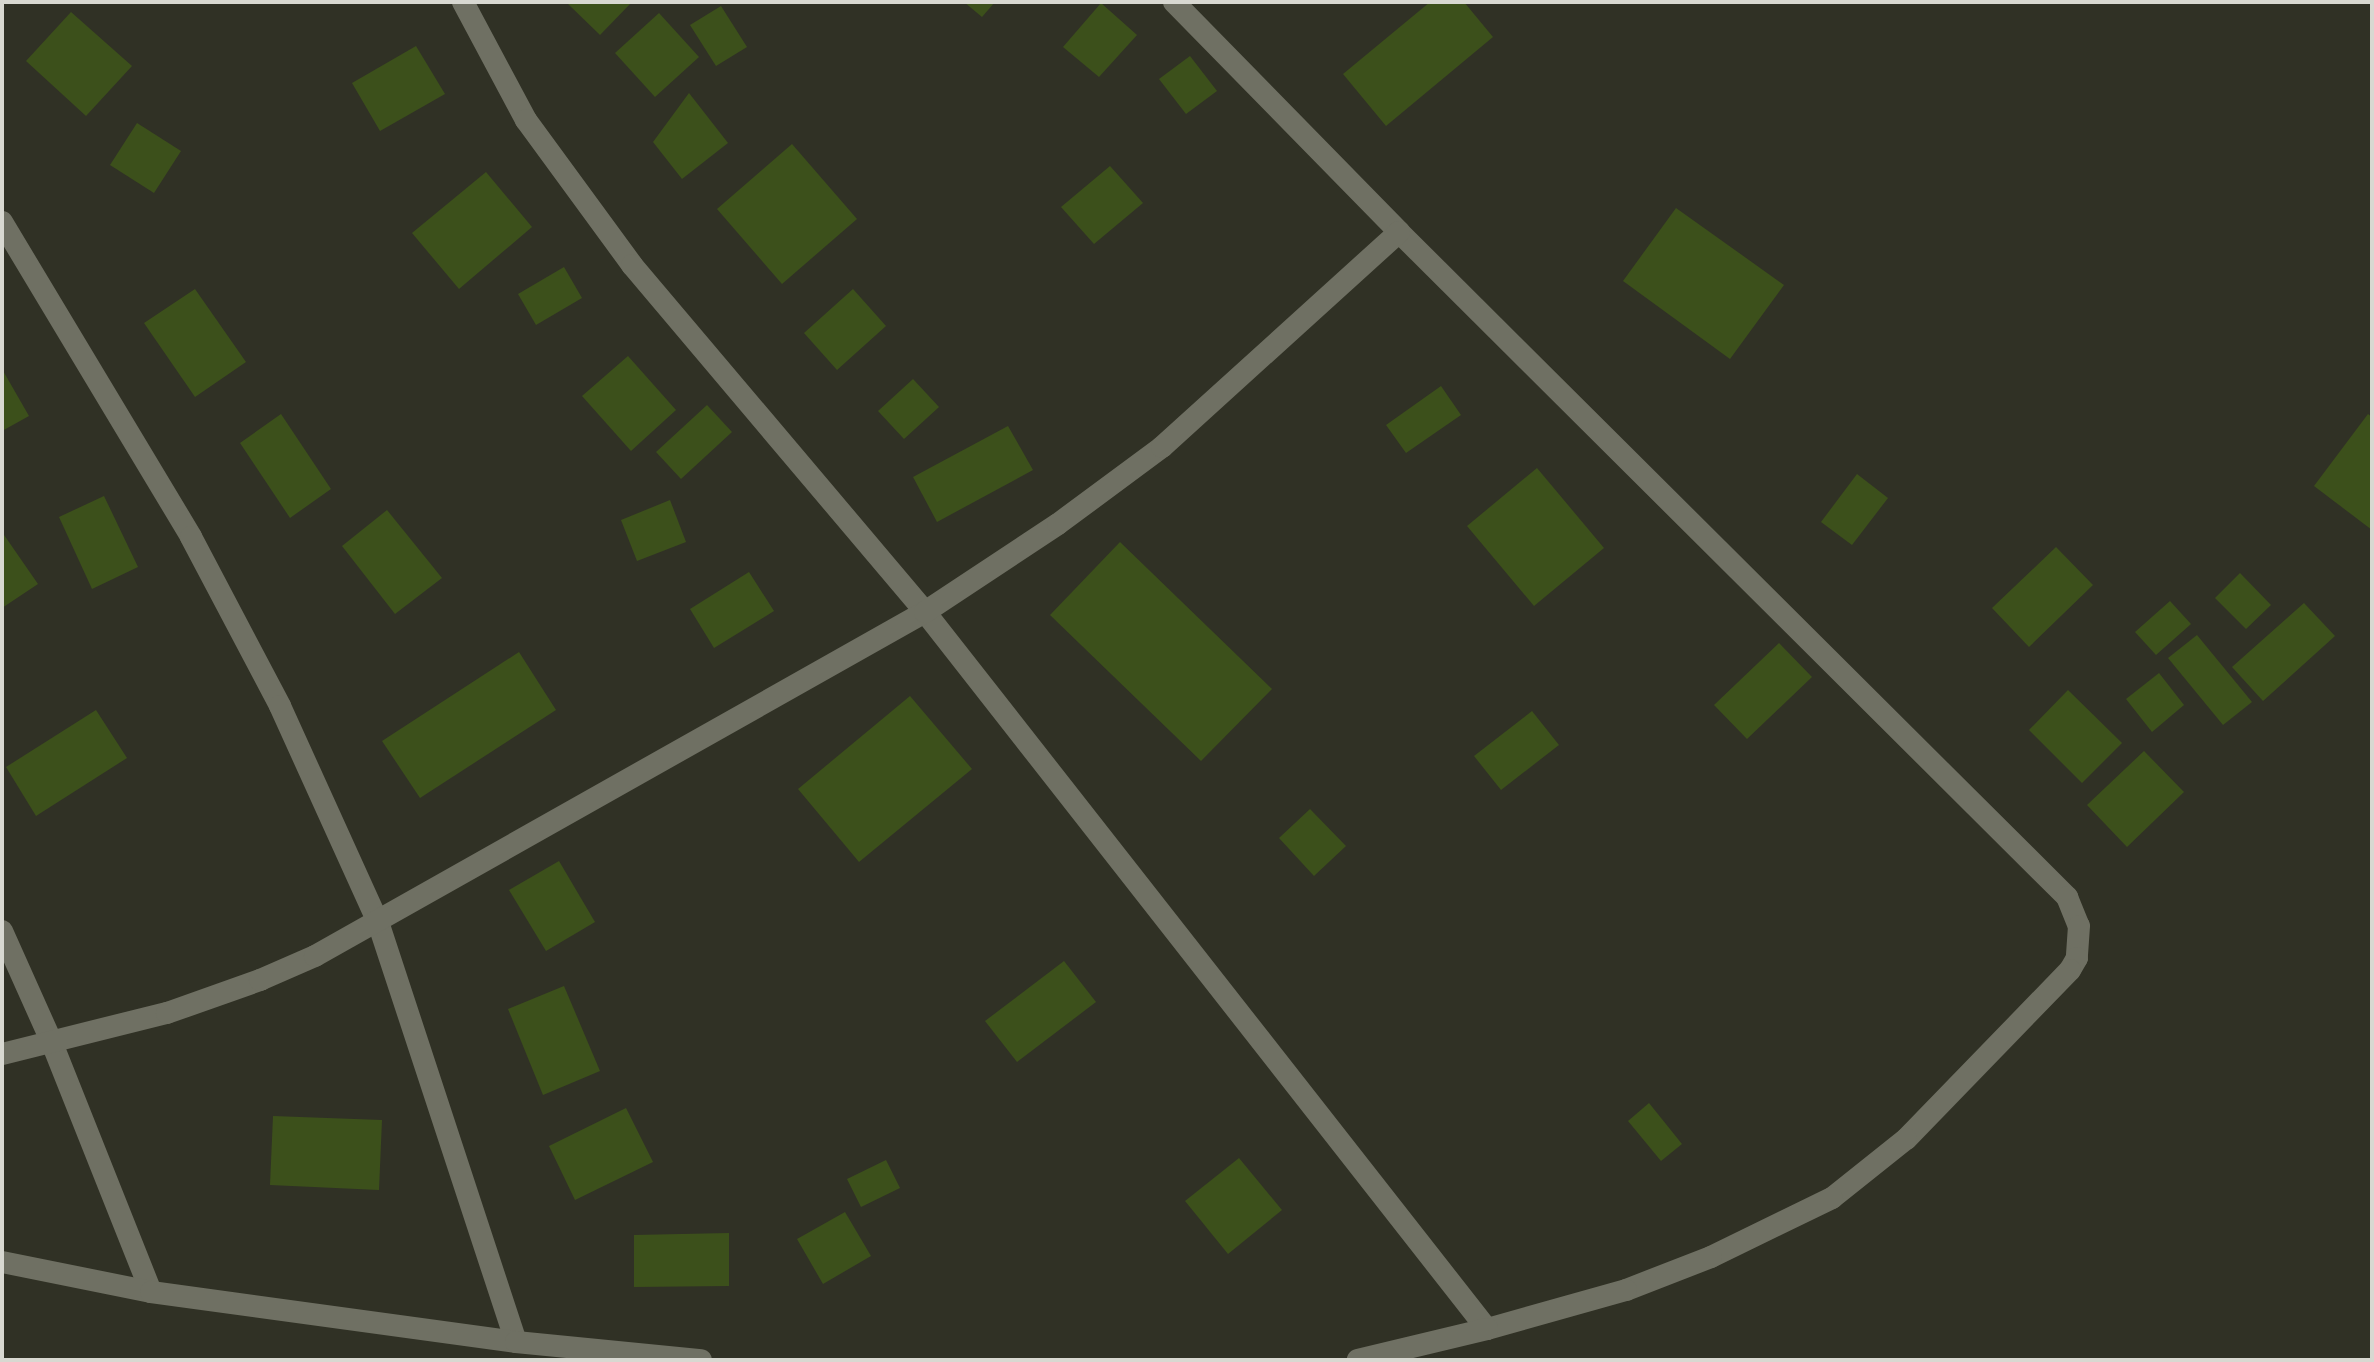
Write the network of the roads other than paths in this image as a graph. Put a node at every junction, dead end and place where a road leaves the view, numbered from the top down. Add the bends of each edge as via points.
1 (463, 2) edge
2 (1174, 2) edge
3 (2, 222) edge
4 (1399, 232) junction
5 (925, 612) junction
6 (378, 922) junction
7 (2, 931) edge
8 (52, 1043) junction
9 (2, 1054) edge
10 (2, 1262) edge
11 (151, 1292) junction
12 (1487, 1329) junction
13 (516, 1342) junction
14 (701, 1360) edge
15 (1358, 1360) edge

1 - 5 street via 526,120 632,265
2 - 4 street
3 - 6 street via 191,537 251,649
4 - 5 street via 1162,447
4 - 12 street via 2067,897 2079,926 2077,958 2070,970 1906,1139 1832,1198 1711,1257 1626,1290
5 - 6 street
5 - 12 street
6 - 8 street via 315,956 213,998
6 - 13 street
7 - 8 street
8 - 9 street
8 - 11 street
10 - 11 street
11 - 13 street
12 - 15 street
13 - 14 street

